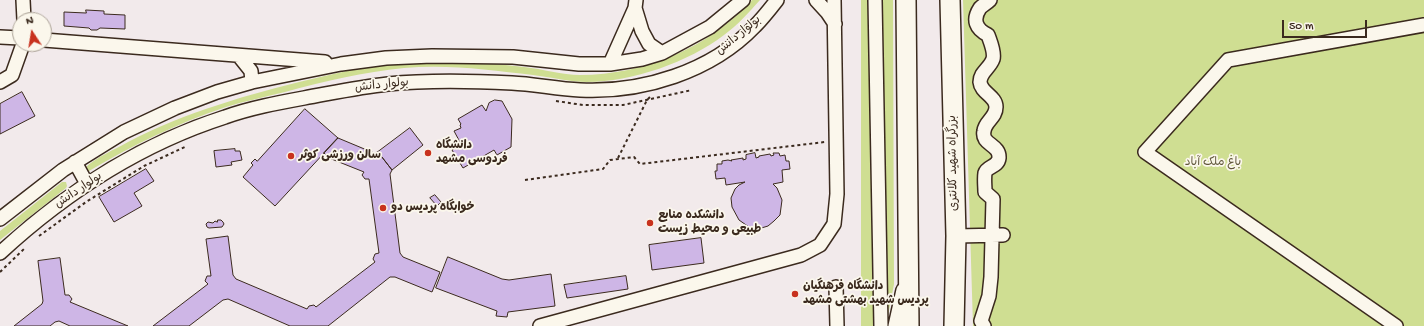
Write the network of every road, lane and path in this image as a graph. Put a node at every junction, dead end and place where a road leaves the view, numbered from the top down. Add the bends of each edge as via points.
1 (23, 0) edge
2 (742, 0) edge
3 (777, 0) edge
4 (816, 0) edge
5 (834, 0) edge
6 (875, 0) edge
7 (906, 0) edge
8 (950, 0) edge
9 (990, 0) edge
10 (636, 4) edge
11 (24, 12) edge
12 (835, 24) junction
13 (1424, 25) edge
14 (0, 37) edge
15 (12, 38) edge
16 (52, 41) edge
17 (20, 52) edge
18 (662, 53) junction
19 (239, 56) junction
20 (341, 64) junction
21 (610, 64) junction
22 (665, 79) junction
23 (0, 82) edge
24 (252, 82) junction
25 (692, 90) dead end
26 (550, 100) dead end
27 (647, 100) junction
28 (837, 140) junction
29 (193, 143) dead end
30 (618, 159) junction
31 (75, 162) junction
32 (525, 180) dead end
33 (87, 184) junction
34 (0, 219) edge
35 (998, 235) junction
36 (956, 236) junction
37 (39, 237) dead end
38 (28, 246) dead end
39 (0, 253) edge
40 (908, 265) junction
41 (0, 272) edge
42 (836, 287) dead end
43 (540, 326) edge
44 (837, 326) edge
45 (881, 326) edge
46 (895, 326) edge
47 (909, 326) edge
48 (954, 326) edge
49 (984, 326) edge
50 (1396, 326) edge

1 - 11 street
2 - 18 street, بولوار دانش via 710,27
3 - 22 street, بولوار دانش via 754,27 723,52 687,72
4 - 12 street
5 - 12 street
6 - 45 street
7 - 40 highway
8 - 36 highway, بزرگراه شهید کلانتری
9 - 35 street via 981,7 977,27 988,35 993,52 993,58 980,78 980,85 994,99 996,106 996,113 984,130 984,138 994,146 999,159 985,174 985,192 993,199
10 - 18 street via 642,31 649,44
10 - 21 street
12 - 28 street
13 - 50 street via 1228,60 1145,152
14 - 15 street
16 - 19 street
17 - 23 street via 12,75
18 - 21 street, بولوار دانش
19 - 20 street
19 - 24 street via 251,71
20 - 21 street, بولوار دانش via 386,58 432,56 513,57 579,64
20 - 24 street, بولوار دانش
22 - 27 path
22 - 33 street, بولوار دانش via 614,90 579,90 513,83 434,82 344,90 267,105 224,117 184,132 134,156
24 - 31 street, بولوار دانش via 174,108 124,132
25 - 27 path
26 - 27 path via 590,105 623,105
27 - 30 path
28 - 30 path via 640,164 634,157
28 - 43 street via 834,224 820,245 801,256
29 - 37 path via 138,170 86,202
30 - 32 path via 610,160 603,169
31 - 33 street
31 - 34 street, بولوار دانش
33 - 39 street, بولوار دانش
35 - 36 street
35 - 49 street via 990,296 981,321
36 - 48 highway, بزرگراه شهید کلانتری
38 - 41 path
40 - 46 street
40 - 47 highway
42 - 44 street

